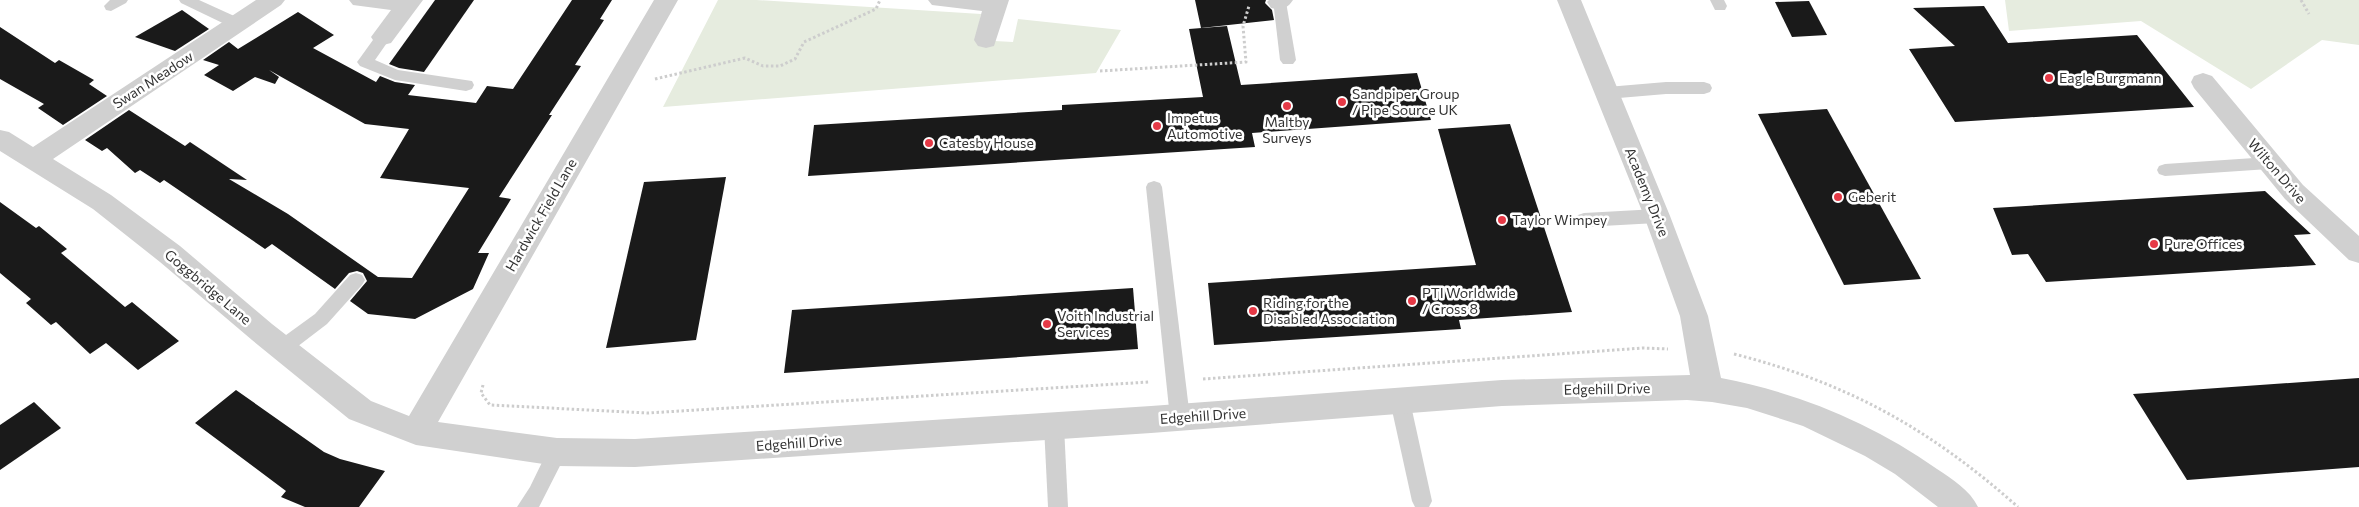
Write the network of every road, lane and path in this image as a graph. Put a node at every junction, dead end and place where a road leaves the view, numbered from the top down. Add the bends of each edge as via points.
1 (186, 0) edge
2 (272, 0) edge
3 (360, 0) edge
4 (666, 0) edge
5 (880, 0) edge
6 (940, 0) edge
7 (1254, 0) edge
8 (1569, 0) edge
9 (2301, 0) edge
10 (1280, 1) edge
11 (409, 2) edge
12 (996, 2) edge
13 (2309, 14) dead end
14 (238, 24) junction
15 (383, 37) joint
16 (986, 40) dead end
17 (1288, 60) dead end
18 (1100, 72) dead end
19 (648, 80) dead end
20 (2203, 82) dead end
21 (466, 85) dead end
22 (1704, 88) dead end
23 (1607, 93) junction
24 (0, 139) edge
25 (32, 160) junction
26 (2269, 163) junction
27 (2165, 170) dead end
28 (1154, 187) dead end
29 (1657, 216) junction
30 (1584, 220) dead end
31 (2359, 252) edge
32 (356, 280) dead end
33 (282, 348) junction
34 (1664, 349) dead end
35 (1727, 352) dead end
36 (484, 377) dead end
37 (1212, 378) dead end
38 (1138, 383) dead end
39 (1708, 389) junction
40 (1400, 401) junction
41 (1180, 418) junction
42 (1054, 426) junction
43 (416, 432) junction
44 (557, 452) junction
45 (1422, 501) dead end
46 (527, 507) edge
47 (1058, 507) edge
48 (1962, 507) edge
49 (2018, 507) edge

1 - 14 lane
2 - 14 street, Swan Meadow
3 - 11 street
4 - 43 street, Hardwick Field Lane
5 - 19 path via 876,9 804,42 801,52 791,62 762,67 745,58
6 - 12 street
7 - 18 path via 1245,12 1246,62
8 - 23 street, Academy Drive
9 - 13 path
10 - 17 lane
11 - 15 street
12 - 16 street
14 - 25 street, Swan Meadow
15 - 21 lane via 366,62 396,75
20 - 26 street, Wilton Drive
22 - 23 lane
23 - 29 street, Academy Drive
24 - 25 street, Goggbridge Lane
25 - 33 street, Goggbridge Lane via 102,202
26 - 27 lane
26 - 31 street, Wilton Drive via 2313,212
28 - 41 lane
29 - 30 lane
29 - 39 street, Academy Drive via 1694,316
32 - 33 lane via 321,319
33 - 43 street, Goggbridge Lane via 360,410
34 - 37 path
35 - 49 path via 1823,381 1867,400 1940,443
36 - 38 path via 481,393 490,406 648,413
39 - 40 street, Edgehill Drive via 1545,389
39 - 48 street, Edgehill Drive via 1773,402 1815,416 1904,461
40 - 41 street, Edgehill Drive
40 - 45 lane
41 - 42 street, Edgehill Drive
42 - 44 street, Edgehill Drive via 635,453
42 - 47 lane
43 - 44 street, Edgehill Drive
44 - 46 lane

